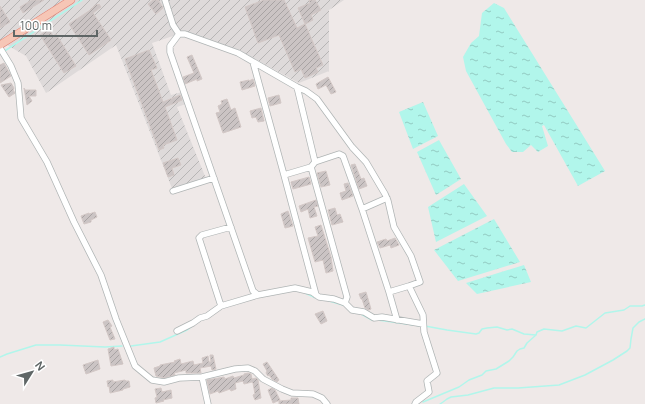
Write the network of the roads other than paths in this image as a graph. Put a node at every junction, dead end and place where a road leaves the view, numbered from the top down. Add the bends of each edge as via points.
1 (71, 0) edge
2 (165, 0) edge
3 (179, 34) junction
4 (0, 48) edge
5 (253, 62) junction
6 (297, 87) junction
7 (313, 165) junction
8 (284, 174) junction
9 (214, 178) junction
10 (173, 191) dead end
11 (387, 198) junction
12 (362, 209) junction
13 (231, 227) junction
14 (409, 286) junction
15 (389, 292) junction
16 (316, 295) junction
17 (258, 296) junction
18 (345, 303) junction
19 (221, 306) junction
20 (397, 320) junction
21 (423, 324) junction
22 (177, 331) dead end
23 (202, 377) junction
24 (208, 404) edge
25 (327, 404) edge
26 (415, 404) edge

1 - 4 main road
2 - 3 street via 173,25
3 - 5 street via 238,53
3 - 9 street via 170,46 170,52
4 - 23 street via 18,83 21,118 47,162 101,275 135,366 152,380 164,382 178,378
5 - 6 street
5 - 8 street
6 - 7 street
6 - 11 street via 317,98 366,162
7 - 8 street
7 - 12 street via 339,154 343,156
7 - 18 street via 347,297
8 - 16 street
9 - 10 street
9 - 13 street
11 - 12 street
11 - 14 street via 394,227 411,256 420,282
12 - 15 street
13 - 17 street via 253,291
13 - 19 street via 199,238
14 - 15 street
14 - 21 street via 423,315
15 - 20 street
16 - 17 street via 295,288
16 - 18 street
17 - 19 street
18 - 20 street via 352,310 364,312 374,318
19 - 22 street
20 - 21 street
21 - 26 street via 437,373 427,381 429,392
23 - 24 street
23 - 25 street via 248,368 282,389 313,394

